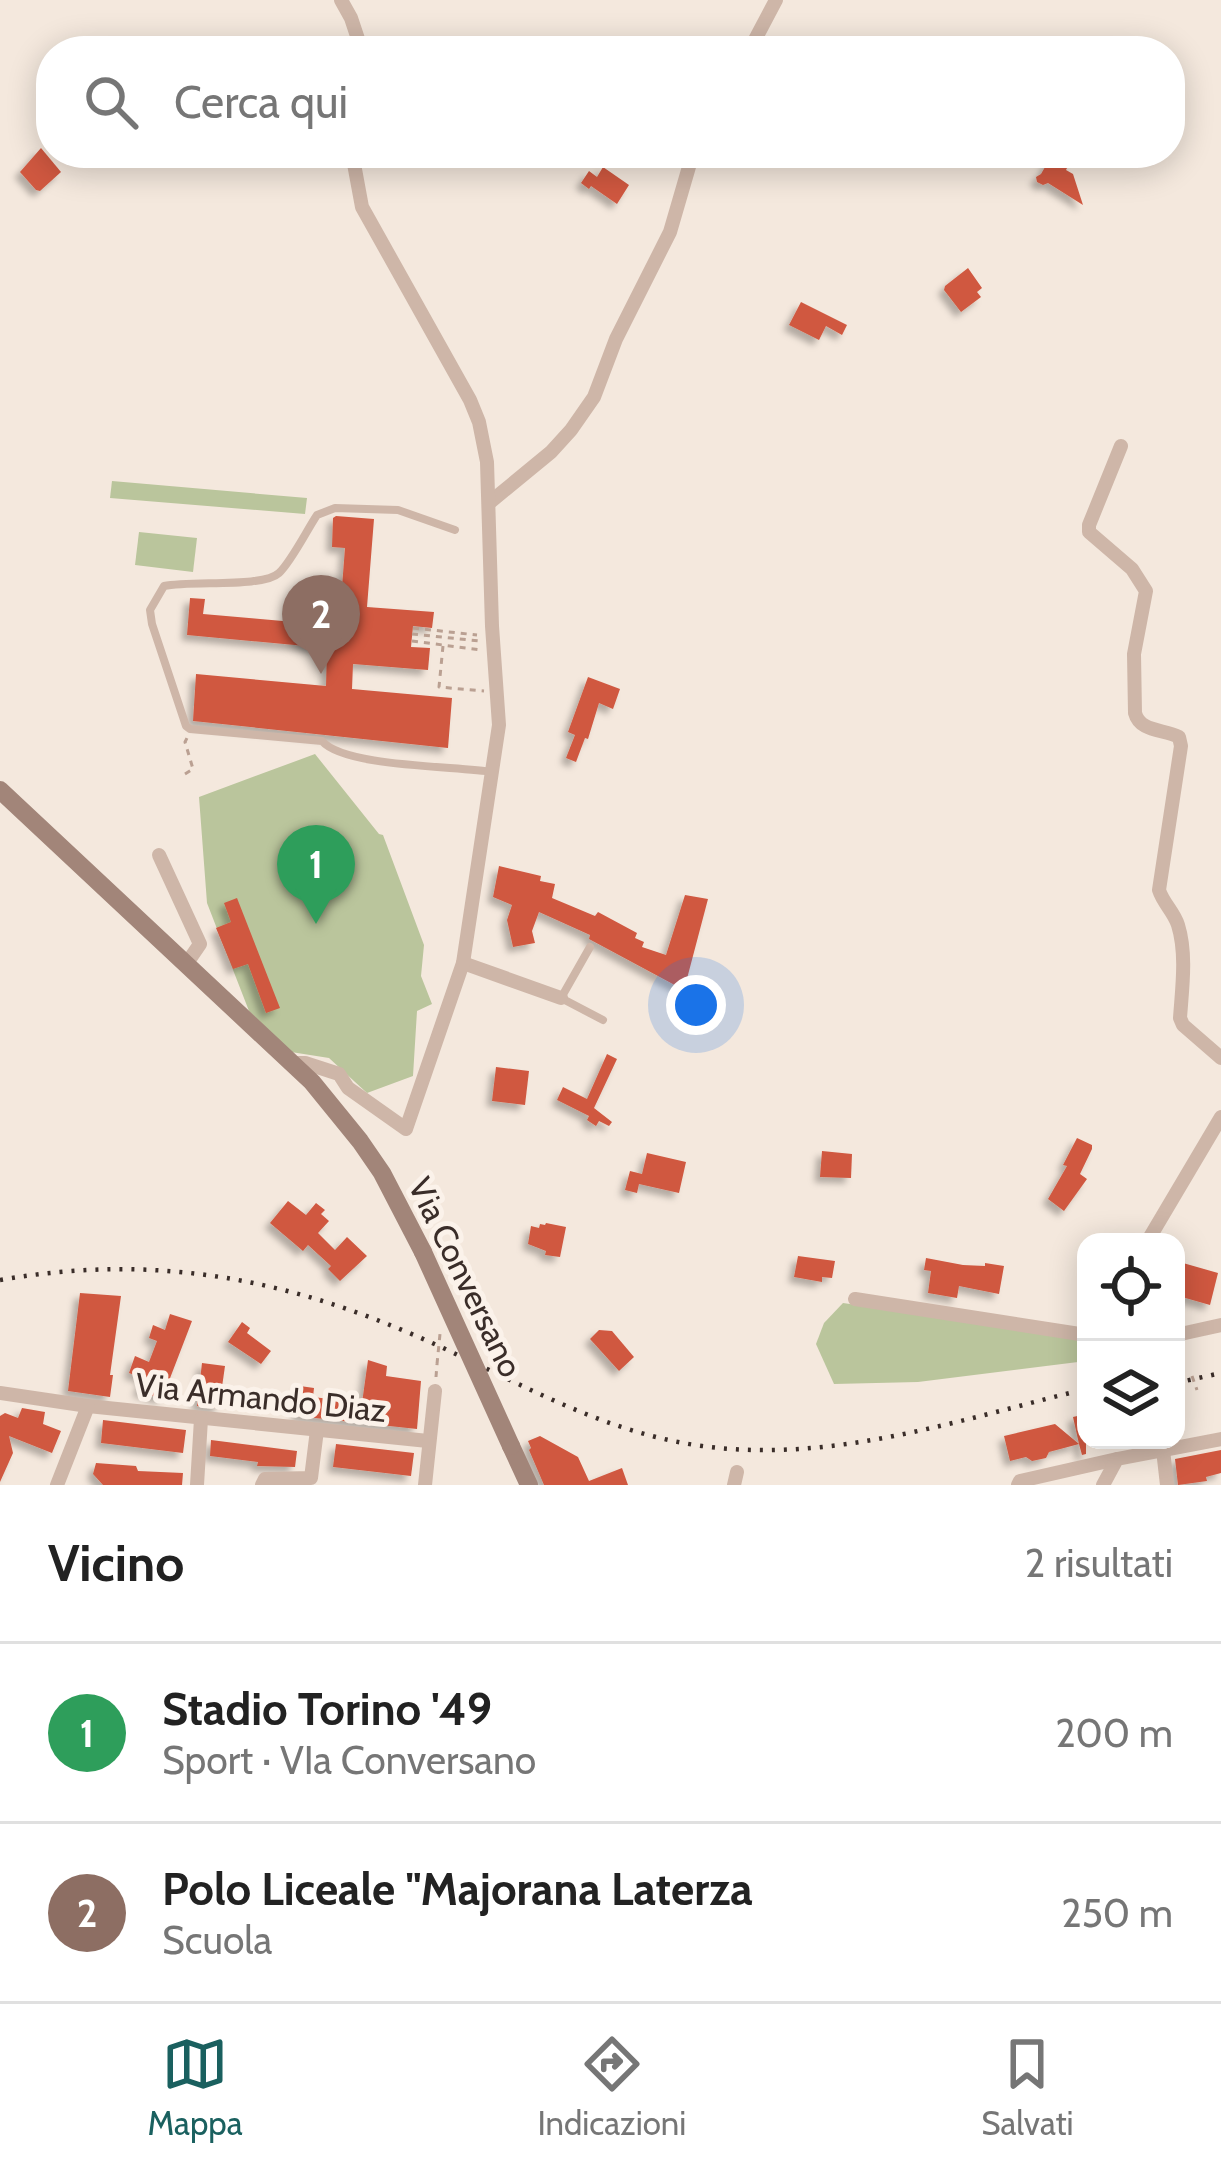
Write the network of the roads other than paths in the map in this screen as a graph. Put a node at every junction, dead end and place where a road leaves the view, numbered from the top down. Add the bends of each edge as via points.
1 (776, 0) edge
2 (339, 2) edge
3 (357, 36) edge
4 (756, 36) edge
5 (355, 168) edge
6 (689, 168) edge
7 (1121, 446) dead end
8 (489, 502) junction
9 (454, 530) dead end
10 (493, 772) junction
11 (0, 790) edge
12 (159, 855) dead end
13 (590, 947) dead end
14 (187, 963) junction
15 (463, 963) junction
16 (561, 998) junction
17 (603, 1020) dead end
18 (1221, 1058) edge
19 (292, 1063) junction
20 (1221, 1118) edge
21 (1152, 1233) edge
22 (855, 1299) dead end
23 (1221, 1325) edge
24 (1185, 1333) edge
25 (1077, 1335) edge
26 (435, 1391) dead end
27 (0, 1393) edge
28 (88, 1406) junction
29 (201, 1419) junction
30 (317, 1430) junction
31 (1221, 1438) edge
32 (428, 1441) junction
33 (1163, 1450) junction
34 (1117, 1460) junction
35 (57, 1485) edge
36 (197, 1485) edge
37 (262, 1485) edge
38 (425, 1485) edge
39 (529, 1485) edge
40 (1018, 1485) edge
41 (1103, 1485) edge
42 (1167, 1485) edge

1 - 4 street
2 - 3 street
5 - 8 street via 362,207 479,422
6 - 8 street via 670,232 594,397 551,452
7 - 18 street via 1089,532 1132,568 1145,591 1135,713 1181,746 1160,897 1179,927 1180,1018
8 - 10 street via 499,725
9 - 10 lane via 398,510 335,508 317,515 279,574 164,586 152,623 190,729 322,741 385,762
10 - 15 street
11 - 14 main road
12 - 14 street via 200,944
13 - 16 lane
14 - 19 main road
15 - 16 street
15 - 19 street via 406,1129 339,1074
16 - 17 lane
19 - 39 main road, Via Conversano, bridge via 382,1173
20 - 21 street
22 - 25 street
23 - 24 street
26 - 32 street
27 - 28 street, Via Armando Diaz
28 - 29 street, Via Armando Diaz
28 - 35 street
29 - 30 street, Via Armando Diaz
29 - 36 street
30 - 32 street, Via Armando Diaz
30 - 37 street via 311,1478
31 - 33 street
32 - 38 street
33 - 34 street
33 - 42 street
34 - 40 street
34 - 41 street

